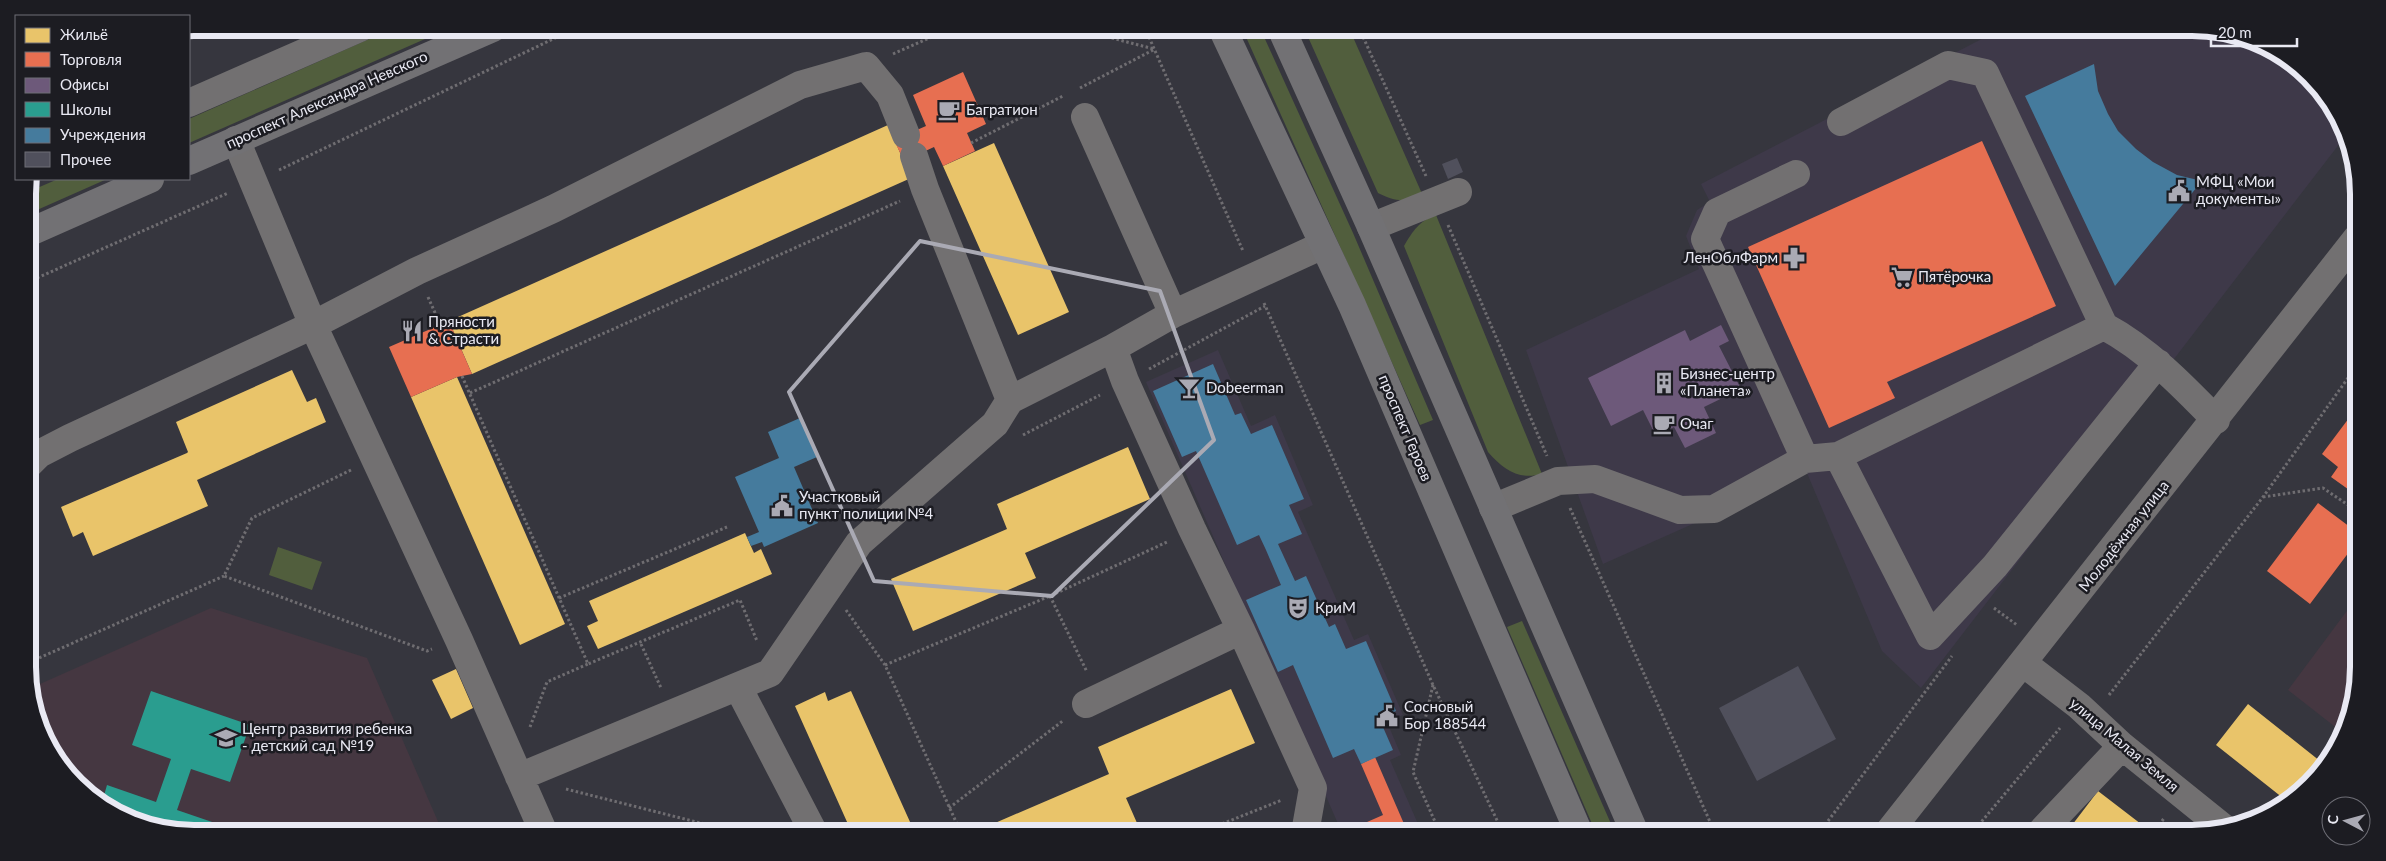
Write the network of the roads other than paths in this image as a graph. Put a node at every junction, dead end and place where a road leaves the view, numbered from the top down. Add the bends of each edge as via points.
1 (1226, 36) edge
2 (1285, 36) edge
3 (340, 37) edge
4 (473, 37) edge
5 (190, 103) edge
6 (1085, 117) dead end
7 (1841, 122) dead end
8 (236, 140) junction
9 (190, 161) edge
10 (1796, 174) dead end
11 (148, 180) edge
12 (1447, 196) road end
13 (1371, 227) junction
14 (37, 229) edge
15 (1323, 246) junction
16 (2350, 247) edge
17 (1173, 314) junction
18 (313, 325) junction
19 (2104, 326) junction
20 (1113, 348) junction
21 (2158, 363) junction
22 (1010, 400) junction
23 (2216, 420) junction
24 (1838, 456) junction
25 (36, 457) edge
26 (1804, 459) junction
27 (1493, 508) junction
28 (1241, 630) junction
29 (2023, 663) junction
30 (738, 687) junction
31 (1093, 701) road end
32 (2122, 746) junction
33 (519, 777) junction
34 (2217, 823) edge
35 (1307, 824) edge
36 (1575, 824) edge
37 (1631, 824) edge
38 (1895, 824) edge
39 (2048, 824) edge
40 (540, 825) edge
41 (810, 825) edge

1 - 15 main road, проспект Героев
2 - 13 main road
3 - 5 street
4 - 8 main road, проспект Александра Невского
6 - 17 street
7 - 19 street via 1948,64 1985,73
8 - 9 main road, проспект Александра Невского
8 - 18 street
10 - 26 street via 1717,212 1705,238
11 - 14 main road
12 - 13 street
13 - 27 main road
15 - 17 street
15 - 36 main road, проспект Героев via 1352,304
16 - 23 street, Молодёжная улица
17 - 20 street
18 - 22 street via 800,85 866,66 890,95
18 - 25 street
18 - 33 street
19 - 21 street via 2127,338
19 - 24 street
20 - 22 street
20 - 28 street via 1125,382 1192,530
21 - 23 street
21 - 24 street via 1995,566 1930,636
22 - 30 street via 995,424 859,543 770,674
23 - 29 street, Молодёжная улица
24 - 26 street
26 - 27 street via 1714,509 1680,510 1595,479 1558,481
27 - 37 main road
28 - 31 street
28 - 35 street via 1313,788
29 - 32 street, улица Малая Земля via 2079,706
29 - 38 street, Молодёжная улица
30 - 33 street
30 - 41 street
32 - 34 street, улица Малая Земля
32 - 39 street
33 - 40 street

